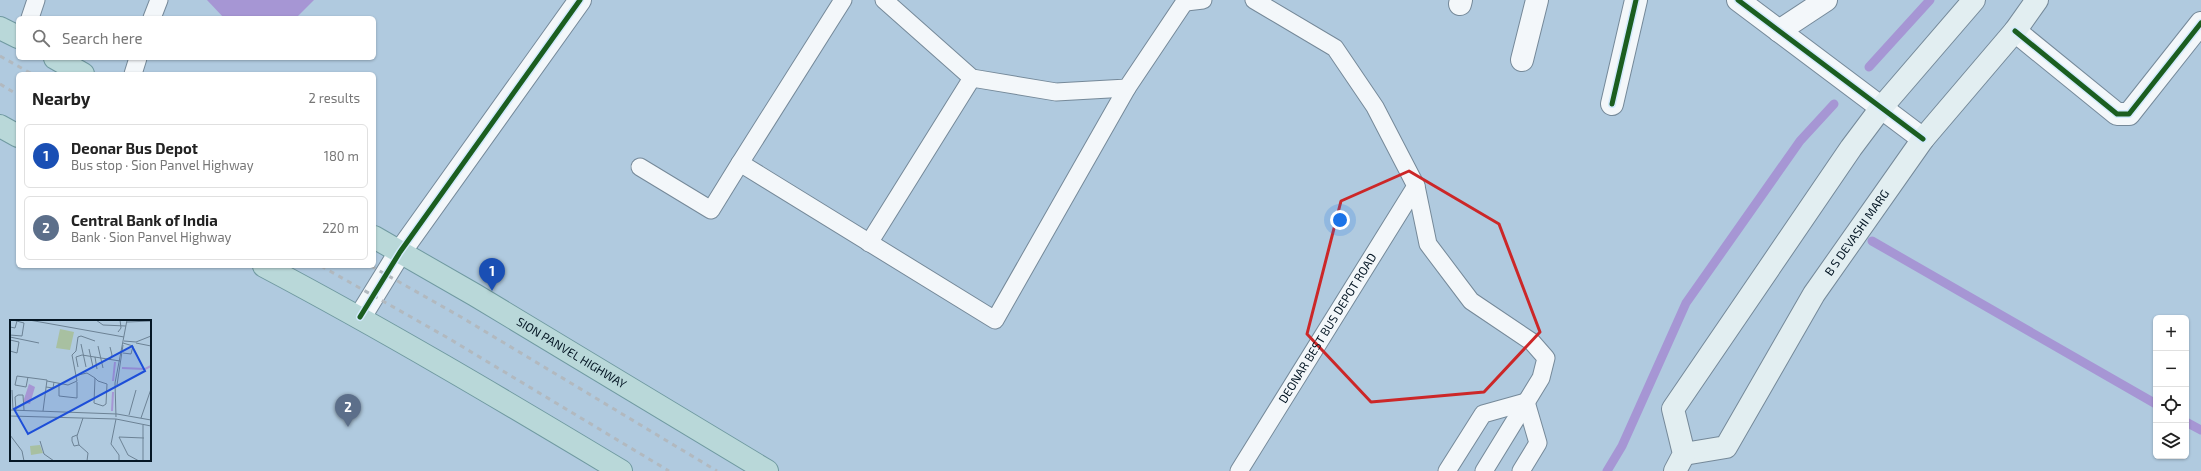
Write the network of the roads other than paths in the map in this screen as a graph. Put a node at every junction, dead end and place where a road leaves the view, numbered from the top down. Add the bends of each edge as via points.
1 (36, 0) edge
2 (159, 0) edge
3 (580, 0) edge
4 (843, 0) edge
5 (884, 0) edge
6 (1203, 0) edge
7 (1254, 0) edge
8 (1537, 0) edge
9 (1636, 0) edge
10 (1738, 0) edge
11 (1826, 0) edge
12 (1974, 0) edge
13 (2037, 0) edge
14 (1186, 1) edge
15 (31, 16) edge
16 (153, 16) edge
17 (2201, 22) edge
18 (0, 28) edge
19 (1779, 31) junction
20 (2015, 31) junction
21 (16, 36) edge
22 (58, 60) edge
23 (137, 60) edge
24 (1522, 60) dead end
25 (80, 72) edge
26 (134, 72) edge
27 (972, 78) junction
28 (1127, 88) junction
29 (1612, 104) dead end
30 (1881, 108) junction
31 (0, 126) edge
32 (16, 135) edge
33 (1923, 139) junction
34 (740, 163) junction
35 (640, 166) dead end
36 (1416, 186) junction
37 (376, 238) edge
38 (869, 242) junction
39 (400, 252) junction
40 (268, 268) edge
41 (360, 317) junction
42 (1526, 402) junction
43 (1679, 462) edge
44 (621, 471) edge
45 (767, 471) edge
46 (1239, 471) edge
47 (1447, 471) edge
48 (1484, 471) edge
49 (1521, 471) edge

1 - 15 lane
2 - 16 lane
3 - 39 street
4 - 34 lane
5 - 27 lane
6 - 14 lane
7 - 36 lane via 1335,48 1376,107
8 - 24 street
9 - 29 street
10 - 19 street
11 - 19 street
12 - 30 main road, B S DEVASHI MARG
13 - 20 main road, B S DEVASHI MARG
14 - 28 lane
17 - 20 street via 2129,114 2117,114
18 - 21 highway
19 - 30 street
20 - 33 main road, B S DEVASHI MARG
22 - 25 highway
23 - 26 lane
27 - 28 lane via 1056,92
27 - 38 lane
28 - 38 lane via 995,320
30 - 33 street
30 - 43 main road, B S DEVASHI MARG via 1673,409
31 - 32 highway
33 - 43 main road, B S DEVASHI MARG via 1814,294 1726,447
34 - 35 lane via 711,210
34 - 38 lane
36 - 42 lane via 1428,244 1471,301 1532,342 1546,358 1541,378
36 - 46 lane, DEONAR BEST BUS DEPOT ROAD
37 - 39 highway, SION PANVEL HIGHWAY
39 - 41 street
39 - 45 highway, SION PANVEL HIGHWAY
40 - 41 highway
41 - 44 highway
42 - 47 lane via 1483,414
42 - 48 lane
42 - 49 lane via 1538,443

